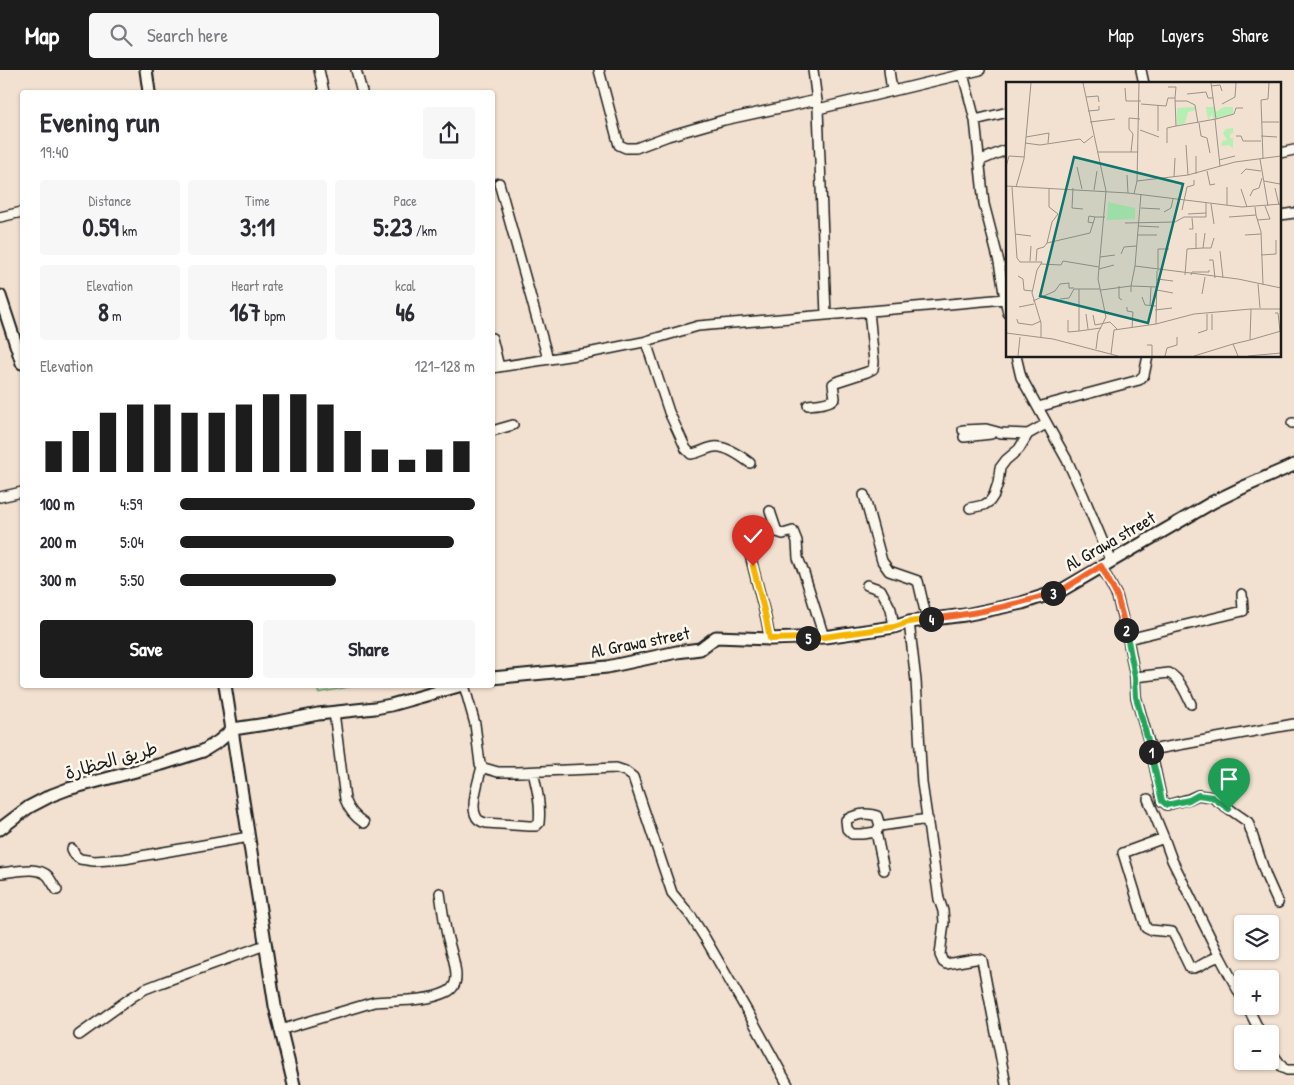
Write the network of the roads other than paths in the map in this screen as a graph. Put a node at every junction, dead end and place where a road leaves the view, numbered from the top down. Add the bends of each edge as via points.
1 (146, 70) edge
2 (319, 70) edge
3 (356, 70) edge
4 (599, 70) edge
5 (814, 70) edge
6 (889, 70) edge
7 (980, 70) edge
8 (963, 74) junction
9 (149, 90) edge
10 (324, 90) edge
11 (361, 90) edge
12 (892, 91) junction
13 (818, 104) junction
14 (1006, 112) edge
15 (974, 120) junction
16 (1006, 150) edge
17 (979, 161) junction
18 (499, 183) dead end
19 (20, 212) edge
20 (0, 217) edge
21 (1003, 261) edge
22 (0, 296) edge
23 (1006, 298) edge
24 (869, 311) junction
25 (826, 315) junction
26 (646, 342) junction
27 (20, 357) edge
28 (1016, 358) edge
29 (1148, 358) edge
30 (548, 359) junction
31 (496, 368) edge
32 (808, 405) dead end
33 (1038, 408) junction
34 (1046, 424) junction
35 (513, 425) dead end
36 (495, 430) edge
37 (963, 434) dead end
38 (1028, 434) junction
39 (750, 463) dead end
40 (1294, 465) edge
41 (20, 492) edge
42 (864, 495) dead end
43 (0, 497) edge
44 (970, 508) dead end
45 (770, 511) dead end
46 (750, 554) dead end
47 (1106, 564) junction
48 (867, 585) dead end
49 (1242, 594) dead end
50 (927, 620) junction
51 (909, 622) junction
52 (894, 627) junction
53 (824, 637) junction
54 (770, 639) junction
55 (1128, 639) junction
56 (1135, 677) junction
57 (495, 678) edge
58 (226, 688) edge
59 (452, 688) edge
60 (464, 688) edge
61 (1191, 704) dead end
62 (334, 712) junction
63 (1294, 724) edge
64 (233, 729) junction
65 (1151, 750) junction
66 (482, 767) junction
67 (533, 772) junction
68 (1148, 800) dead end
69 (928, 818) junction
70 (364, 823) dead end
71 (0, 829) edge
72 (249, 837) junction
73 (1164, 838) junction
74 (72, 849) dead end
75 (884, 870) dead end
76 (0, 873) edge
77 (57, 890) dead end
78 (440, 893) dead end
79 (1278, 903) dead end
80 (265, 946) junction
81 (1220, 957) junction
82 (1234, 983) edge
83 (280, 1030) junction
84 (79, 1034) dead end
85 (1279, 1064) edge
86 (1294, 1070) edge
87 (294, 1085) edge
88 (788, 1085) edge
89 (1006, 1085) edge

1 - 9 street
2 - 10 street
3 - 11 street
4 - 13 street via 619,145 626,148 636,148 724,120
5 - 13 street
6 - 12 street
7 - 8 street
8 - 12 street
8 - 15 street
12 - 13 street
13 - 25 street
14 - 15 street
15 - 17 street
16 - 17 street
17 - 21 street via 984,204
18 - 30 street
19 - 20 street
21 - 23 street
22 - 27 street
23 - 24 street
24 - 25 street
24 - 32 street via 873,369 833,384 835,398 832,401
25 - 26 street via 698,326
26 - 30 street
26 - 39 street via 669,412 686,449 691,454 716,446 730,450
28 - 33 street via 1020,377
29 - 33 street via 1144,375 1139,380
30 - 31 street
33 - 34 street
34 - 38 street
34 - 47 street via 1084,497
35 - 36 street
37 - 38 street via 986,429
38 - 44 street via 1000,468 990,501
40 - 47 street, Al Grawa street via 1213,502
41 - 43 street
42 - 50 street via 882,561 889,571 918,582
45 - 53 street via 777,532 793,531 798,558
46 - 54 street
47 - 50 street, Al Grawa street via 1062,590 1022,603
47 - 55 street
48 - 52 street via 881,590 891,609
49 - 55 street via 1243,611
50 - 51 street, Al Grawa street
51 - 52 street, Al Grawa street
51 - 69 street via 922,783
52 - 53 street, Al Grawa street
53 - 54 street, Al Grawa street
54 - 57 street, Al Grawa street via 716,637 700,649 607,667
55 - 56 street
56 - 61 street via 1170,673 1182,686
56 - 65 street via 1136,697
58 - 64 street
59 - 62 street via 391,705
60 - 66 street via 475,724
62 - 64 street
62 - 70 street via 345,799 349,810
63 - 65 street
64 - 71 street, طريق الحظارة via 203,750 52,795
64 - 72 street
65 - 79 street via 1162,801 1167,805 1198,795 1212,797 1248,822
66 - 67 street via 498,772
66 - 67 street via 474,809 480,821 486,823 529,826 539,823 540,803
67 - 88 street via 616,768 633,777 672,893 705,938
68 - 73 street
69 - 75 street via 878,829
69 - 89 street via 944,917 941,958 946,964 975,958 982,960
72 - 74 street via 124,860 80,859
72 - 80 street
73 - 81 street
73 - 81 street via 1123,853 1146,928 1172,932 1192,968
76 - 77 street via 42,872
78 - 83 street via 456,975 452,988 429,997 374,1002
80 - 83 street
80 - 84 street via 144,989
81 - 82 street
83 - 87 street
85 - 86 street via 1282,1068

